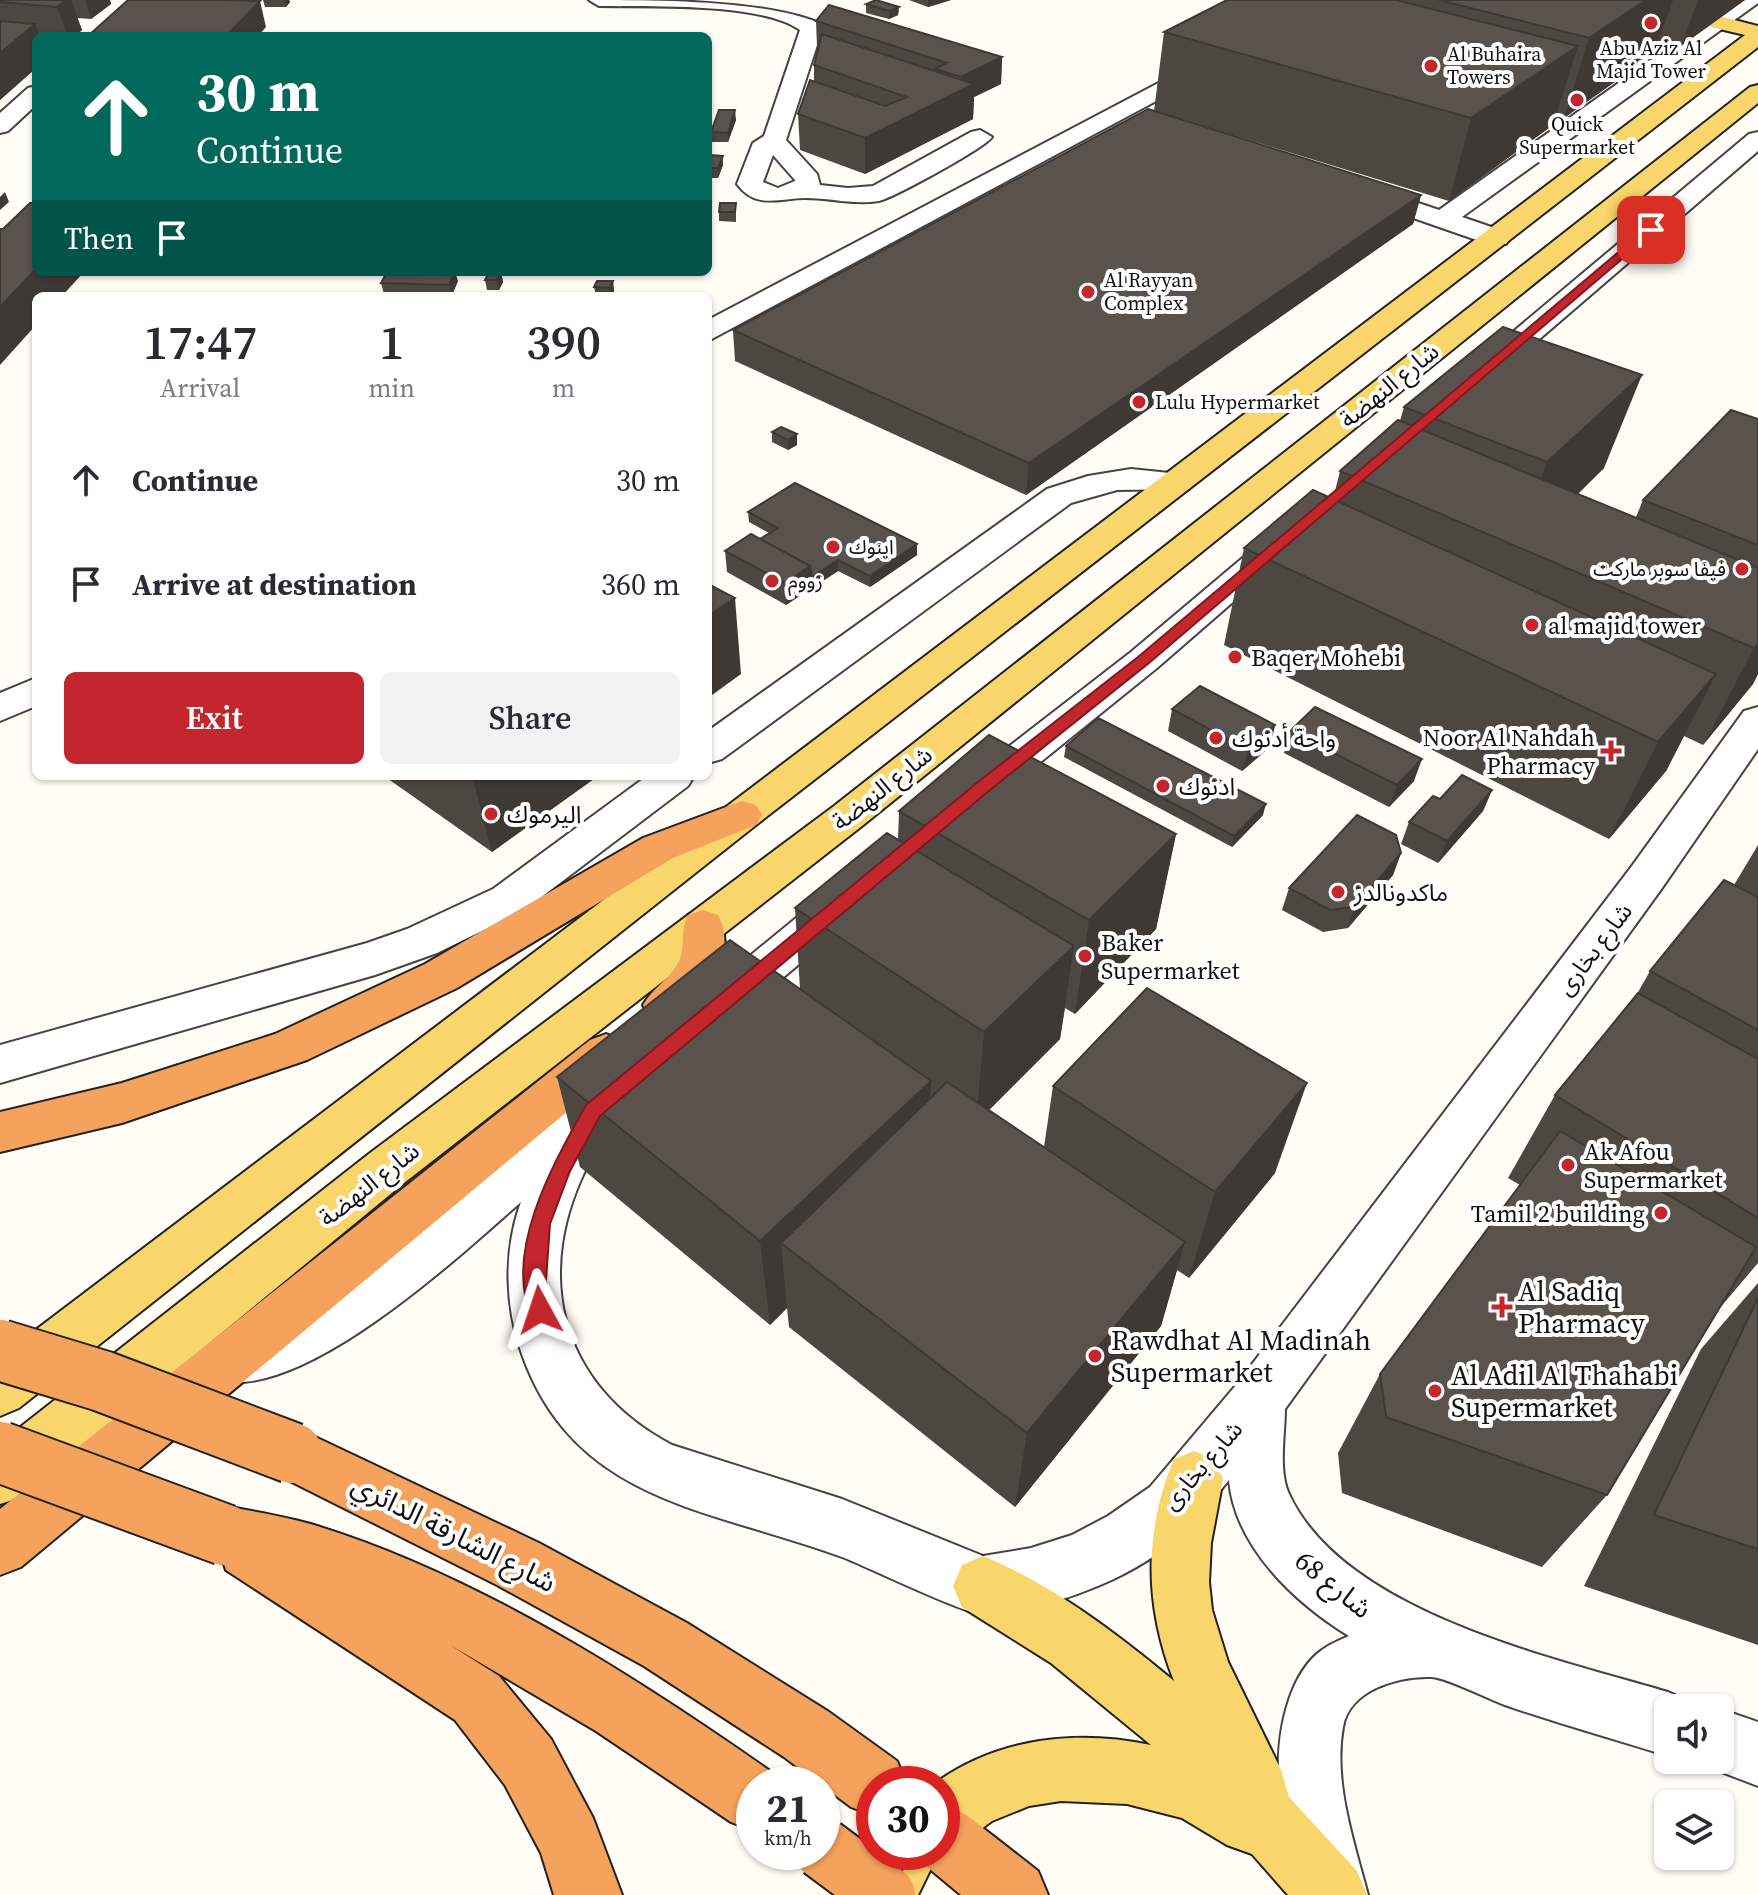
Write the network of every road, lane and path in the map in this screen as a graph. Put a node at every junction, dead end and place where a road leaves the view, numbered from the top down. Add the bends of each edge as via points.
1 (599, 0) edge
2 (1750, 0) edge
3 (1719, 22) junction
4 (1758, 34) edge
5 (1644, 46) edge
6 (1231, 52) edge
7 (1673, 54) junction
8 (1758, 92) edge
9 (32, 97) edge
10 (1121, 111) junction
11 (1150, 121) edge
12 (0, 126) edge
13 (980, 137) dead end
14 (1758, 139) edge
15 (774, 141) junction
16 (1340, 185) edge
17 (805, 187) junction
18 (1443, 219) junction
19 (1497, 238) junction
20 (712, 330) edge
21 (1451, 399) edge
22 (1177, 482) junction
23 (1306, 522) edge
24 (32, 692) edge
25 (0, 709) edge
26 (1758, 720) edge
27 (712, 747) edge
28 (669, 780) edge
29 (742, 815) junction
30 (947, 817) edge
31 (874, 877) edge
32 (703, 926) junction
33 (691, 1029) edge
34 (14, 1057) edge
35 (642, 1070) edge
36 (593, 1111) junction
37 (0, 1132) edge
38 (0, 1350) edge
39 (229, 1360) junction
40 (0, 1390) edge
41 (1257, 1402) junction
42 (0, 1452) edge
43 (0, 1478) edge
44 (1194, 1479) junction
45 (225, 1535) junction
46 (0, 1546) edge
47 (983, 1586) junction
48 (1429, 1647) junction
49 (1654, 1719) edge
50 (1734, 1746) edge
51 (1758, 1754) edge
52 (856, 1771) edge
53 (736, 1786) edge
54 (960, 1804) edge
55 (1280, 1839) junction
56 (960, 1852) edge
57 (840, 1862) edge
58 (896, 1870) edge
59 (588, 1895) edge
60 (883, 1895) edge
61 (1014, 1895) edge
62 (1333, 1895) edge

1 - 15 street via 735,4 780,17 809,36
2 - 3 street
3 - 4 main road
3 - 7 street
4 - 19 main road, شارع النهضة
5 - 7 street
6 - 10 street
7 - 18 street
8 - 32 main road, شارع النهضة
9 - 12 street
10 - 11 street
10 - 20 street
13 - 17 street via 879,193 859,196
14 - 21 street
15 - 17 street via 808,179
15 - 17 street via 765,143 752,187 770,194
16 - 18 street
18 - 19 street
19 - 22 main road, شارع النهضة
22 - 27 street via 1120,478 1059,496
22 - 29 main road, شارع النهضة
23 - 30 street
24 - 25 street
26 - 41 street, شارع بخارى
28 - 34 street via 508,900 422,941
29 - 37 highway via 658,848 441,976 291,1047 122,1103
29 - 40 main road, شارع النهضة
31 - 33 street
32 - 39 highway via 704,961 684,989
32 - 43 main road, شارع النهضة via 387,1168
35 - 36 street
36 - 39 street via 332,1324 289,1345
36 - 47 street via 539,1224 535,1281 544,1339 566,1395 584,1418 631,1457 842,1528
38 - 52 highway, شارع الشارقة الدائري, bridge via 102,1381 292,1453 528,1569 762,1706
39 - 46 highway
41 - 44 street, شارع بخارى
41 - 48 street, شارع 68 via 1259,1495 1282,1540 1316,1577 1364,1612
42 - 45 highway, bridge
44 - 47 street, شارع بخارى via 1150,1522 1083,1561
44 - 55 main road via 1181,1536 1179,1583 1188,1634
45 - 53 highway via 313,1554 481,1628
45 - 59 highway via 477,1698 528,1762 570,1841
47 - 55 main road via 1090,1653 1150,1701 1208,1756
48 - 49 street, شارع 68
48 - 62 street, شارع 68 via 1372,1657 1342,1674 1318,1702 1308,1736 1307,1777
50 - 51 street
54 - 55 main road via 1011,1778 1071,1766 1133,1770 1193,1790
55 - 62 main road
56 - 61 highway
57 - 60 highway, bridge
58 - 60 main road

